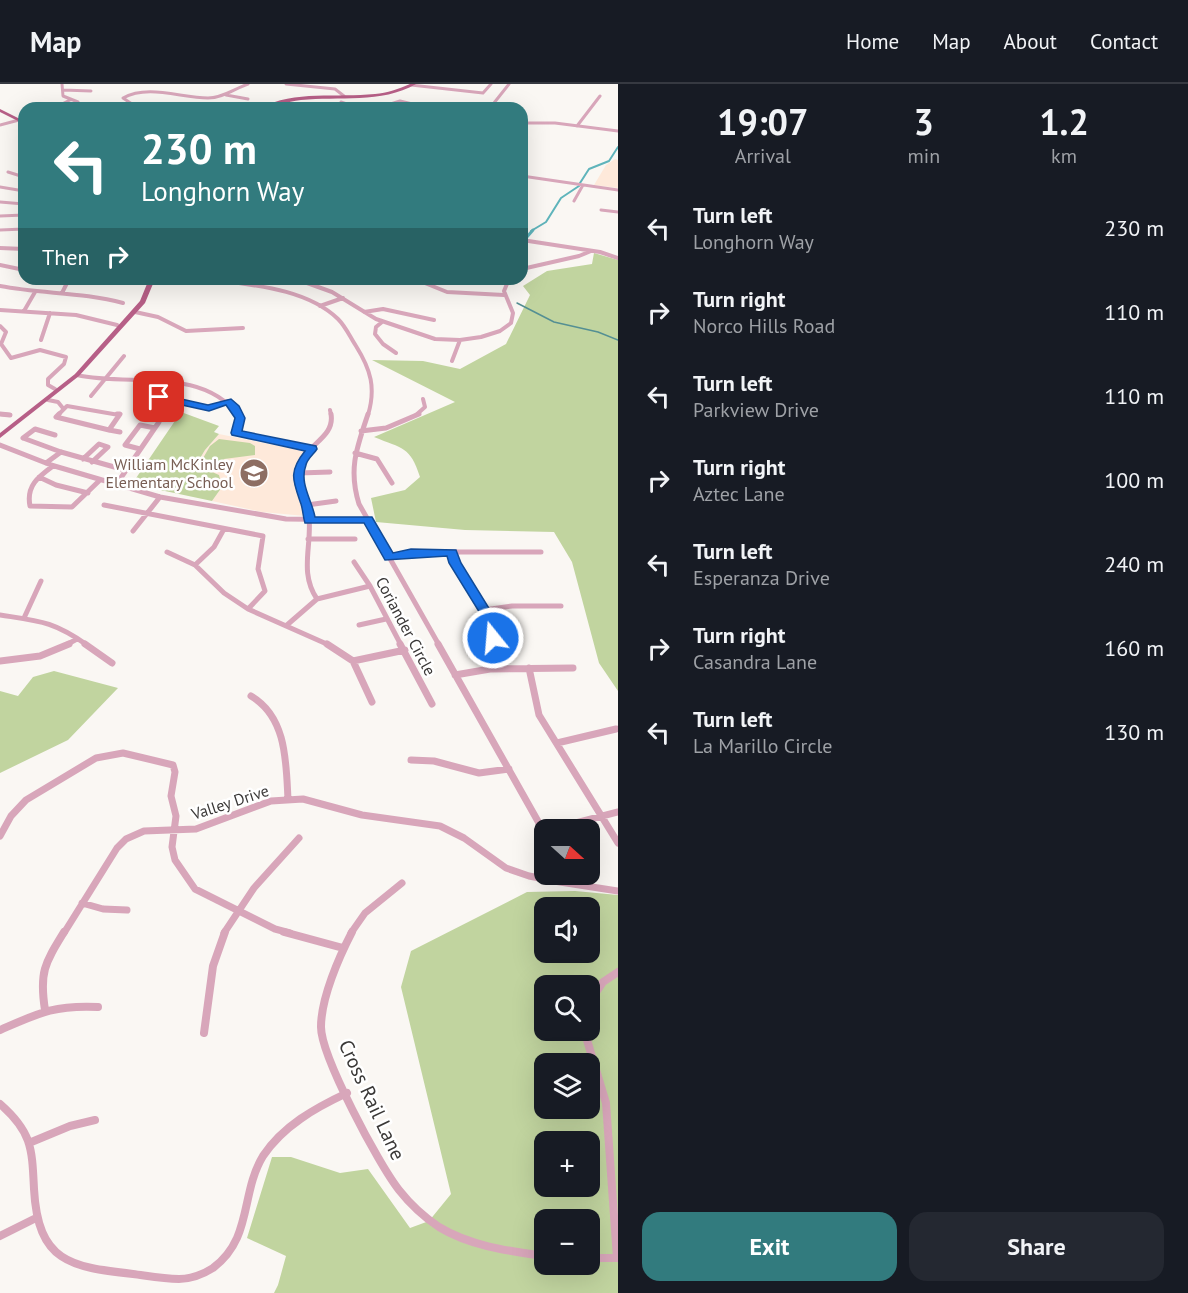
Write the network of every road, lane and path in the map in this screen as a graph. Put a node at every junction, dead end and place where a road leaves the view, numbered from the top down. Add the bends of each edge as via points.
1 (62, 84) edge
2 (245, 84) edge
3 (286, 84) edge
4 (414, 84) edge
5 (464, 84) edge
6 (491, 84) edge
7 (509, 84) edge
8 (433, 86) edge
9 (63, 90) junction
10 (457, 90) junction
11 (91, 91) dead end
12 (226, 95) junction
13 (344, 96) junction
14 (600, 96) dead end
15 (248, 99) dead end
16 (70, 100) junction
17 (66, 102) edge
18 (78, 102) edge
19 (129, 102) edge
20 (283, 102) edge
21 (495, 102) edge
22 (0, 110) edge
23 (18, 119) edge
24 (18, 122) edge
25 (528, 123) edge
26 (0, 125) edge
27 (578, 126) junction
28 (618, 131) edge
29 (8, 172) dead end
30 (18, 175) edge
31 (528, 177) edge
32 (583, 185) junction
33 (0, 187) edge
34 (18, 190) edge
35 (618, 190) edge
36 (0, 201) edge
37 (574, 201) dead end
38 (18, 203) edge
39 (601, 210) dead end
40 (618, 212) edge
41 (18, 215) edge
42 (0, 216) edge
43 (18, 229) edge
44 (0, 230) edge
45 (528, 241) edge
46 (0, 248) edge
47 (18, 249) edge
48 (591, 251) junction
49 (618, 258) edge
50 (0, 265) edge
51 (528, 267) edge
52 (18, 269) edge
53 (66, 285) edge
54 (145, 285) edge
55 (150, 285) edge
56 (242, 285) edge
57 (311, 285) edge
58 (426, 285) edge
59 (506, 285) edge
60 (0, 286) edge
61 (35, 292) junction
62 (62, 293) junction
63 (504, 295) junction
64 (343, 298) junction
65 (123, 303) dead end
66 (320, 306) junction
67 (0, 309) edge
68 (24, 311) junction
69 (135, 312) junction
70 (364, 312) junction
71 (50, 313) junction
72 (434, 320) dead end
73 (382, 322) junction
74 (117, 325) junction
75 (0, 326) edge
76 (243, 327) dead end
77 (40, 340) dead end
78 (460, 340) junction
79 (396, 353) dead end
80 (124, 357) dead end
81 (452, 361) dead end
82 (84, 362) junction
83 (77, 375) junction
84 (103, 380) junction
85 (57, 388) junction
86 (143, 394) dead end
87 (91, 396) dead end
88 (423, 399) dead end
89 (49, 400) junction
90 (228, 401) junction
91 (34, 405) junction
92 (61, 406) junction
93 (330, 410) dead end
94 (0, 414) edge
95 (10, 415) dead end
96 (109, 430) junction
97 (362, 430) junction
98 (0, 431) edge
99 (120, 432) dead end
100 (0, 436) edge
101 (0, 445) edge
102 (43, 445) junction
103 (140, 449) junction
104 (312, 449) junction
105 (61, 452) junction
106 (355, 453) junction
107 (82, 459) junction
108 (92, 462) junction
109 (46, 463) junction
110 (53, 466) junction
111 (125, 470) junction
112 (330, 472) dead end
113 (299, 473) junction
114 (39, 477) junction
115 (100, 480) junction
116 (392, 483) dead end
117 (116, 485) junction
118 (87, 493) junction
119 (160, 496) junction
120 (336, 501) dead end
121 (104, 505) dead end
122 (307, 505) junction
123 (145, 513) junction
124 (310, 520) junction
125 (368, 520) junction
126 (224, 529) junction
127 (134, 531) dead end
128 (308, 539) junction
129 (355, 539) dead end
130 (167, 552) dead end
131 (452, 552) junction
132 (541, 552) dead end
133 (389, 557) junction
134 (354, 562) dead end
135 (195, 565) junction
136 (41, 581) dead end
137 (370, 586) junction
138 (317, 599) junction
139 (561, 606) dead end
140 (248, 609) junction
141 (484, 610) junction
142 (0, 615) edge
143 (24, 618) junction
144 (386, 618) junction
145 (287, 625) junction
146 (359, 625) dead end
147 (77, 639) junction
148 (405, 650) junction
149 (0, 661) edge
150 (353, 661) junction
151 (112, 663) dead end
152 (529, 668) junction
153 (573, 668) dead end
154 (497, 669) junction
155 (455, 675) junction
156 (251, 696) dead end
157 (372, 702) dead end
158 (432, 704) dead end
159 (616, 729) dead end
160 (556, 743) junction
161 (411, 760) dead end
162 (509, 769) junction
163 (288, 799) junction
164 (618, 812) edge
165 (602, 816) junction
166 (537, 819) edge
167 (591, 819) edge
168 (172, 831) junction
169 (0, 836) edge
170 (299, 838) dead end
171 (618, 843) edge
172 (534, 876) edge
173 (402, 883) dead end
174 (591, 885) edge
175 (618, 891) edge
176 (82, 903) junction
177 (127, 910) dead end
178 (239, 912) junction
179 (343, 948) junction
180 (618, 972) edge
181 (600, 986) edge
182 (98, 1007) dead end
183 (45, 1010) junction
184 (0, 1030) edge
185 (204, 1033) dead end
186 (587, 1041) edge
187 (347, 1093) junction
188 (0, 1104) edge
189 (95, 1120) dead end
190 (28, 1143) junction
191 (36, 1218) junction
192 (0, 1236) edge
193 (534, 1254) edge
194 (600, 1258) edge
195 (617, 1258) edge

1 - 9 street
2 - 12 street
3 - 13 street via 335,88
4 - 8 street
4 - 13 main road via 386,93
5 - 10 street
6 - 10 street via 483,93
7 - 21 street
8 - 10 street
9 - 11 street
9 - 16 street via 63,96
12 - 15 street
12 - 19 street via 198,98 154,87 124,95
13 - 20 main road
14 - 27 street
16 - 17 street
16 - 18 street
22 - 23 main road
24 - 26 street
25 - 27 street
27 - 28 street
29 - 30 street
31 - 32 street
32 - 35 street
32 - 37 street
33 - 34 street
36 - 38 street
39 - 40 street
41 - 42 street
43 - 44 street
45 - 48 street
46 - 47 street
48 - 49 street
48 - 51 street via 582,257
50 - 52 street
53 - 62 street
54 - 74 main road via 142,296
55 - 69 main road via 147,297
56 - 66 street via 287,293
57 - 64 street
58 - 63 street via 453,293
59 - 63 street
60 - 61 street
61 - 62 street
61 - 68 street
62 - 65 street
63 - 78 street via 513,313 511,323 490,334
64 - 66 street
64 - 70 street
66 - 97 street via 344,326 372,376 372,397
67 - 68 street
68 - 71 street
69 - 76 street via 158,317 186,331
69 - 83 main road
70 - 72 street via 383,309
70 - 73 street
71 - 74 street
71 - 77 street
73 - 78 street via 435,339
73 - 79 street via 375,334
74 - 82 main road
75 - 85 street via 6,332 1,344 11,358 51,350 66,357 48,379 48,385
78 - 81 street
80 - 84 street
82 - 83 main road
82 - 85 main road
83 - 84 street
83 - 85 main road
83 - 89 main road
84 - 87 street
84 - 90 street via 154,380 205,390
85 - 91 main road
86 - 90 street via 209,408
88 - 97 street via 425,406 417,415 378,431
89 - 91 main road
89 - 92 street
89 - 100 main road
90 - 104 street via 240,418 236,433
91 - 98 main road
92 - 96 street via 56,417
92 - 96 street via 120,414
93 - 104 street via 327,436
94 - 95 street
96 - 99 street
97 - 106 street
101 - 109 street
102 - 102 street via 23,438 35,429 55,435
102 - 105 street
103 - 103 street via 157,425 140,425 125,445
103 - 111 street
104 - 113 street via 300,464
105 - 107 street
105 - 109 street
106 - 116 street via 381,460
106 - 125 street via 351,467 353,489
107 - 108 street
107 - 108 street via 99,444 108,447
108 - 111 street
109 - 110 street
110 - 114 street
110 - 115 street
111 - 117 street
112 - 113 street
113 - 122 street via 300,490
114 - 118 street
114 - 118 street via 29,489 29,505 72,507
115 - 117 street
115 - 118 street
117 - 119 street
119 - 123 street
119 - 124 street
120 - 122 street
121 - 123 street
122 - 124 street
123 - 126 street
123 - 127 street
124 - 125 street
124 - 128 street
125 - 133 street
126 - 135 street via 214,548
126 - 140 street via 263,536 258,569 265,591
128 - 129 street
128 - 138 street via 306,576
130 - 135 street
131 - 132 street
131 - 133 street
131 - 141 street
133 - 155 street
134 - 137 street, Coriander Circle
135 - 140 street via 224,593
136 - 143 street
137 - 138 street
137 - 144 street, Coriander Circle
138 - 145 street
139 - 141 street
140 - 145 street
141 - 154 street via 491,624
142 - 143 street
143 - 147 street via 50,623
144 - 146 street
144 - 148 street, Coriander Circle
145 - 150 street via 323,640
147 - 149 street via 48,655 26,661
147 - 151 street
148 - 150 street
148 - 158 street, Coriander Circle
150 - 157 street
152 - 153 street
152 - 154 street
152 - 160 street via 536,708
154 - 155 street
155 - 162 street
156 - 163 street via 279,727
159 - 160 street
160 - 165 street
161 - 162 street via 434,761 479,773
162 - 166 street
163 - 168 street, Valley Drive via 198,828
163 - 172 street, Valley Drive via 364,816 438,825 461,835 506,868
164 - 165 street
165 - 167 street
165 - 171 street
168 - 169 street via 176,816 171,796 175,772 172,765 123,753 96,758 26,800
168 - 176 street, Valley Drive via 143,830 128,836
168 - 178 street via 176,860 195,889
170 - 178 street via 279,856
173 - 179 street, Cross Rail Lane via 360,918
174 - 175 street, Valley Drive
176 - 177 street
176 - 183 street, Valley Drive via 44,969
178 - 179 street via 292,935
178 - 185 street via 219,945
179 - 187 street, Cross Rail Lane via 321,1024 328,1052
180 - 181 street
182 - 183 street via 74,1005
183 - 184 street
186 - 195 street via 606,1103
187 - 191 street via 315,1108 276,1140 254,1177 243,1225 232,1248 216,1266 191,1278 118,1273 75,1265 47,1241
187 - 193 street, Cross Rail Lane via 396,1190 429,1222 488,1246
188 - 190 street via 17,1119
189 - 190 street
190 - 191 street
191 - 192 street
194 - 195 street

